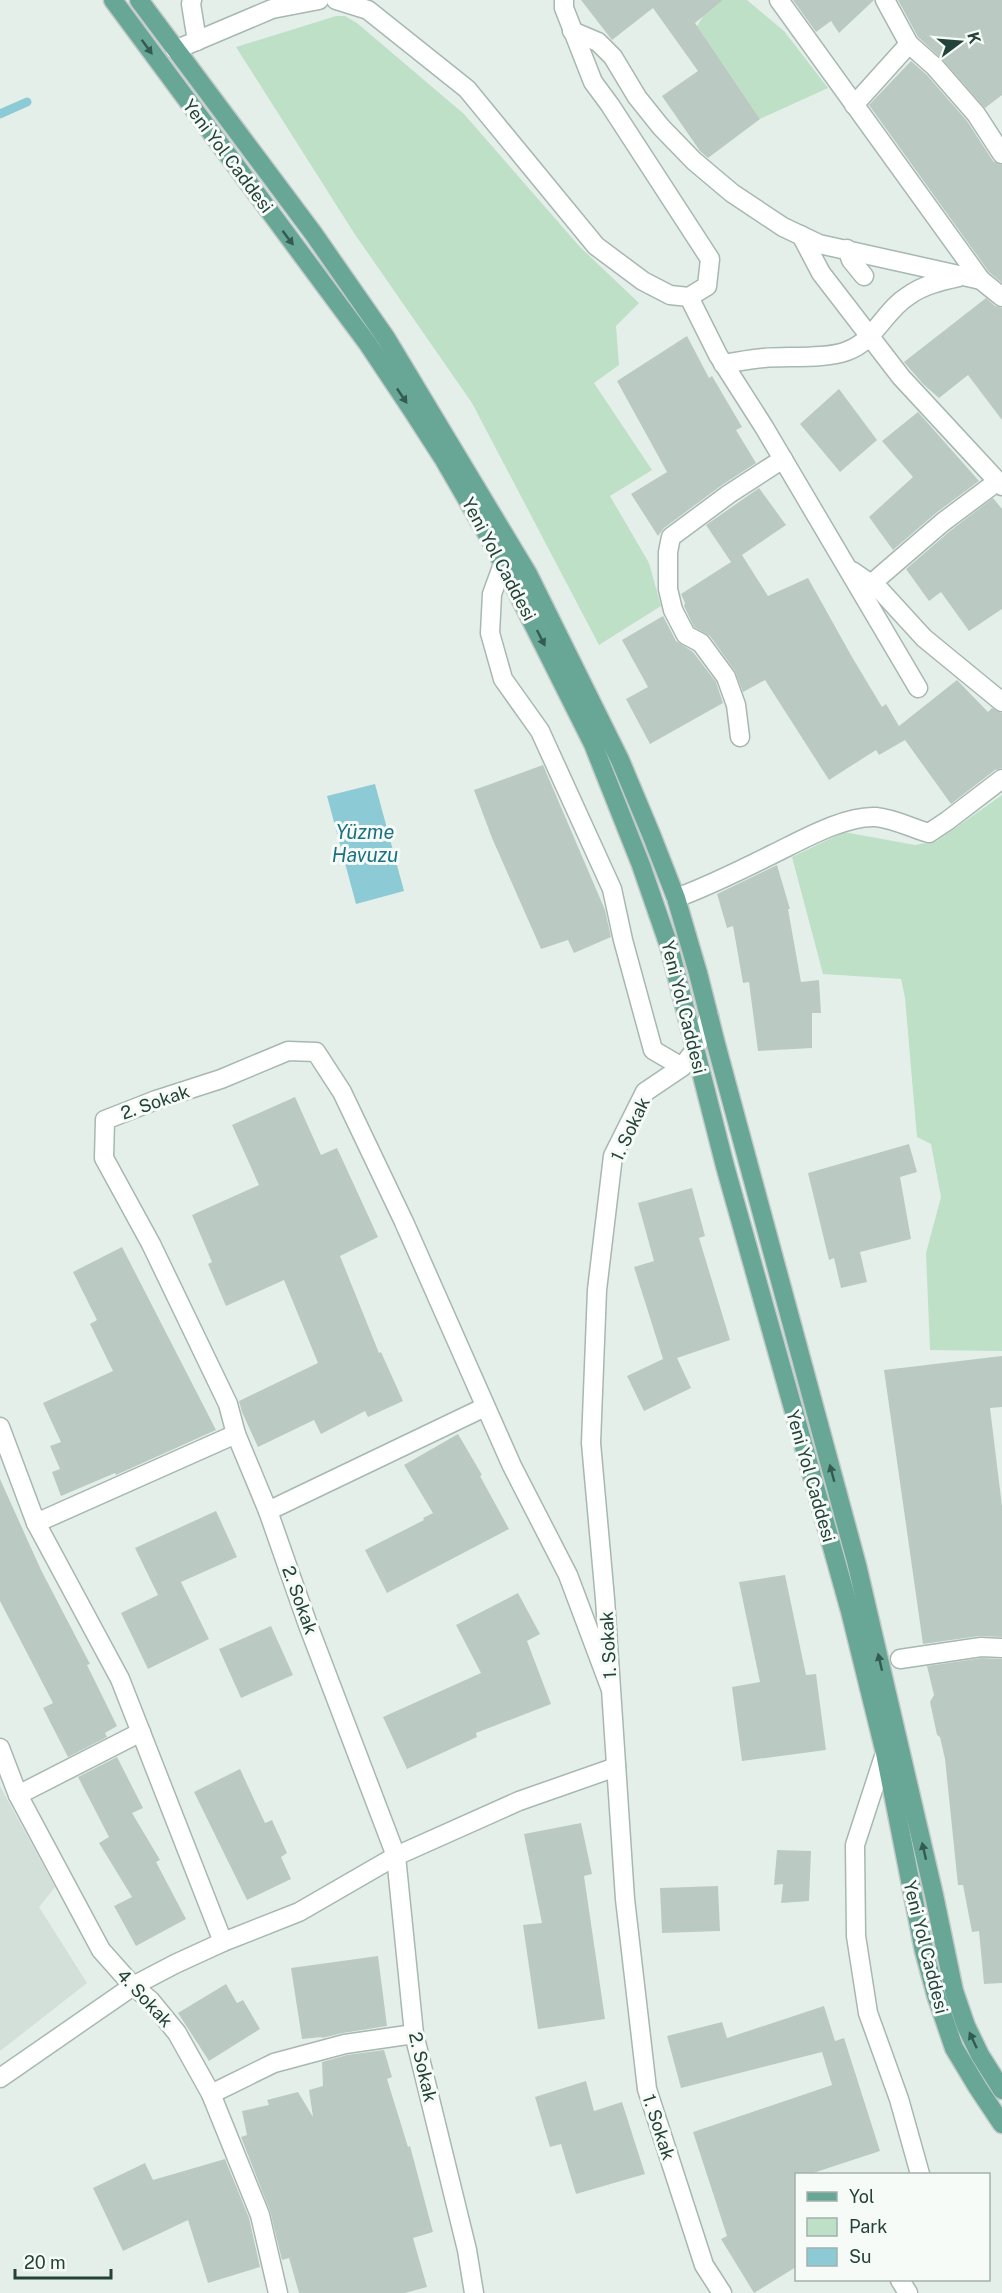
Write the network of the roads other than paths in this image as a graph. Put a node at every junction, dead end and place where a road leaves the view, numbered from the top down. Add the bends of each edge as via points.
1 (112, 0) edge
2 (139, 0) edge
3 (192, 0) edge
4 (319, 0) edge
5 (336, 0) edge
6 (564, 0) edge
7 (779, 0) edge
8 (885, 0) edge
9 (572, 30) junction
10 (197, 41) junction
11 (909, 44) junction
12 (175, 50) junction
13 (854, 105) junction
14 (1002, 154) edge
15 (801, 235) junction
16 (847, 249) junction
17 (864, 276) dead end
18 (972, 278) junction
19 (1001, 293) edge
20 (689, 297) junction
21 (870, 337) junction
22 (723, 364) junction
23 (783, 459) junction
24 (1000, 483) edge
25 (503, 564) junction
26 (848, 569) junction
27 (871, 584) junction
28 (918, 688) dead end
29 (1002, 702) edge
30 (740, 737) dead end
31 (1002, 779) edge
32 (676, 898) junction
33 (709, 1016) junction
34 (695, 1050) junction
35 (682, 1066) junction
36 (485, 1407) junction
37 (0, 1427) edge
38 (236, 1434) junction
39 (268, 1511) junction
40 (36, 1524) junction
41 (1002, 1648) edge
42 (900, 1659) dead end
43 (610, 1687) junction
44 (141, 1732) junction
45 (0, 1748) edge
46 (885, 1753) junction
47 (616, 1767) junction
48 (18, 1795) junction
49 (396, 1856) junction
50 (223, 1942) junction
51 (133, 1986) junction
52 (414, 2034) junction
53 (0, 2078) edge
54 (1002, 2090) edge
55 (211, 2094) junction
56 (1002, 2124) edge
57 (919, 2173) edge
58 (278, 2293) edge
59 (474, 2293) edge
60 (722, 2293) edge

1 -> 25 main road, Yeni Yol Caddesi via 368,344 443,458
2 - 12 main road, Yeni Yol Caddesi
3 - 10 street
4 - 10 street via 272,9
5 - 20 street via 368,10 466,89 596,246 643,281 670,295
6 - 9 street
7 - 13 street
8 - 11 street
9 - 15 street via 597,42 614,57 637,97 694,161 732,193
9 - 20 street via 593,82 710,259 707,286
10 - 12 street
11 - 13 street
11 - 14 street via 976,114
12 - 32 main road, Yeni Yol Caddesi via 380,328 467,470 528,574 620,759
13 - 18 street
15 - 16 street via 819,244
15 - 21 street via 821,273
16 - 17 street
16 - 18 street
18 - 19 street
18 - 21 street via 930,284 907,296
20 - 22 street
21 - 22 street via 846,351
21 - 24 street via 901,377
22 - 23 street
23 - 26 street
23 - 30 street via 671,537 668,552 668,590 673,610 687,635 701,643 726,677 736,705
24 - 27 street via 943,522
25 -> 34 main road, Yeni Yol Caddesi via 593,744 637,855 669,945
25 - 35 street via 492,594 490,633 503,679 540,731 612,889 653,1050
26 - 27 street
26 - 28 street
27 - 29 street via 924,638
31 - 32 street via 929,833 893,820 873,817 852,821 818,831
32 - 33 main road, Yeni Yol Caddesi
33 - 34 street, 1. Sokak
54 -> 33 main road, Yeni Yol Caddesi via 980,2055 954,1991 857,1565
34 - 35 street, 1. Sokak
34 - 46 main road, Yeni Yol Caddesi via 850,1611
35 - 43 street, 1. Sokak via 645,1092 613,1156 597,1290 591,1443
36 - 38 street, 2. Sokak via 342,1092 316,1052 288,1051 105,1120 105,1158 228,1404
36 - 39 street
36 - 43 street via 568,1575
37 - 40 street
38 - 39 street, 2. Sokak
38 - 40 street
39 - 49 street, 2. Sokak
40 - 44 street via 120,1679
41 - 42 street via 981,1647
43 - 47 street, 1. Sokak
44 - 48 street
44 - 50 street
45 - 48 street, 4. Sokak
46 - 56 main road, Yeni Yol Caddesi via 921,1939 936,1995 954,2048
46 - 57 street via 855,1845 856,1936 868,2013 899,2099
47 - 49 street via 519,1801
47 - 60 street, 1. Sokak via 625,1899 647,2089 704,2265
48 - 51 street, 4. Sokak via 101,1950
49 - 50 street via 299,1912
49 - 52 street, 2. Sokak
50 - 51 street
51 - 53 street
51 - 55 street, 4. Sokak via 177,2033
52 - 55 street via 345,2044 274,2063
52 - 59 street, 2. Sokak
55 - 58 street, 4. Sokak via 260,2215

